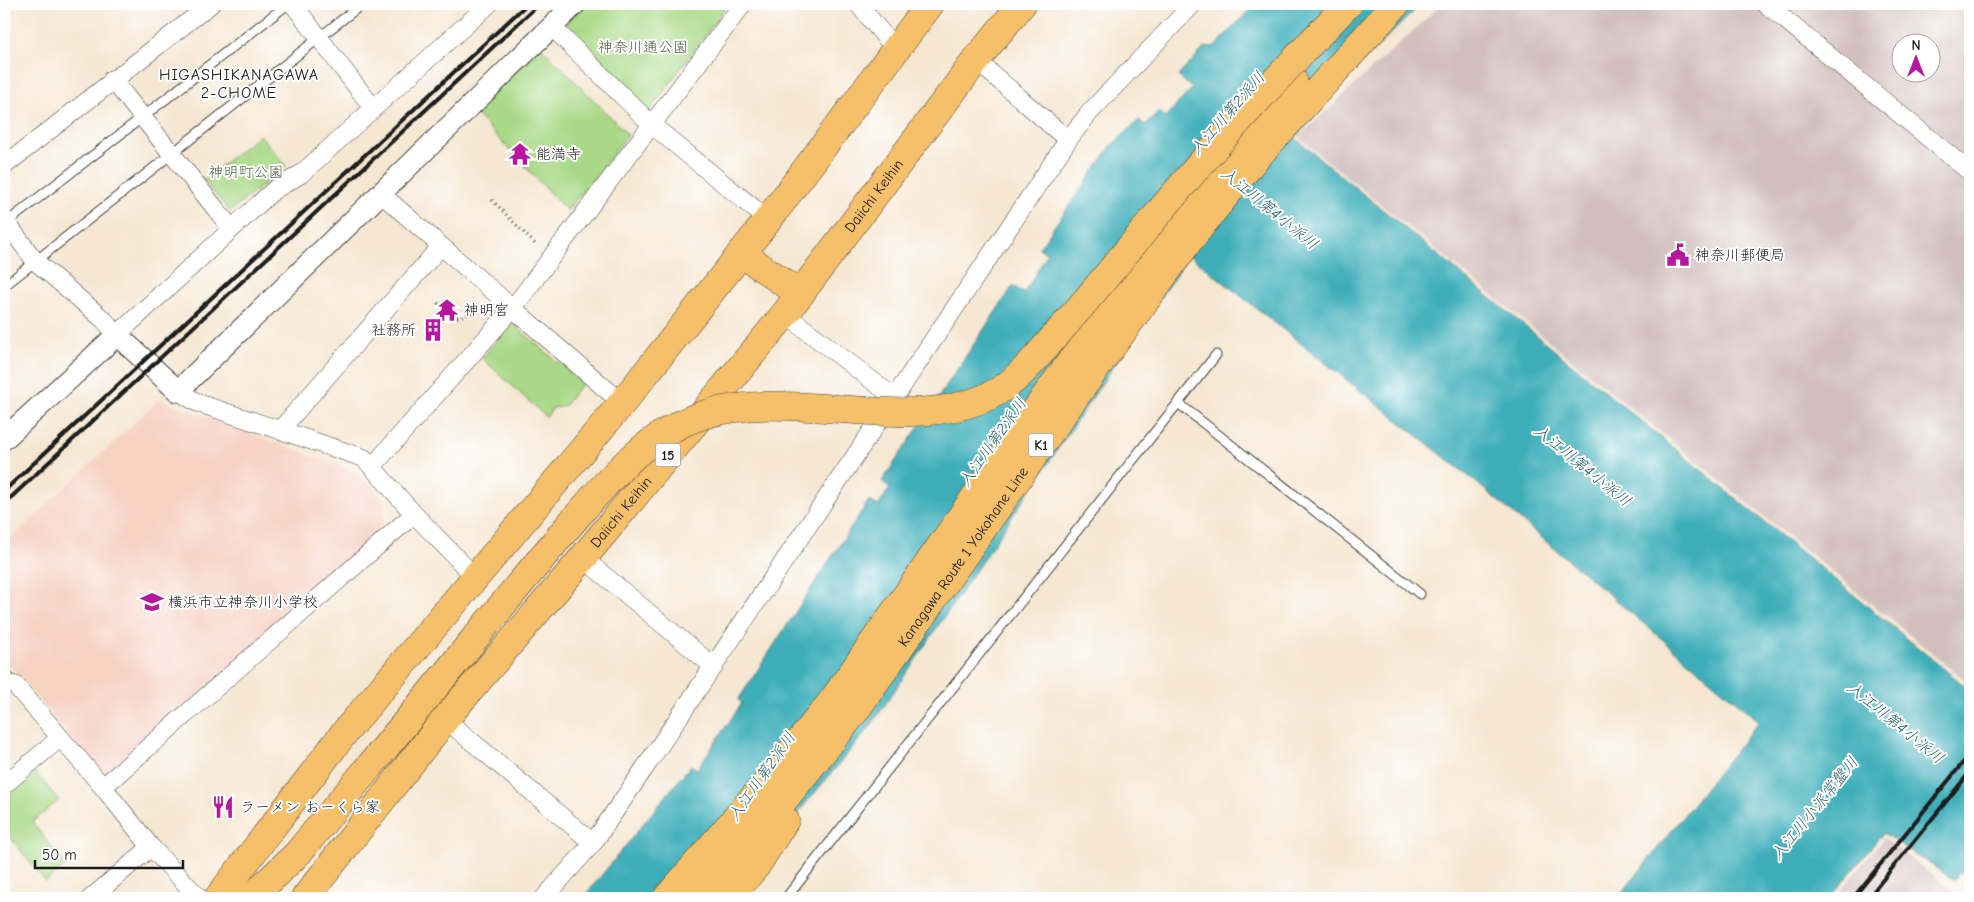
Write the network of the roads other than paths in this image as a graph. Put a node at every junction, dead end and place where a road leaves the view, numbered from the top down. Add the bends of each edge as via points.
1 (211, 4) edge
2 (288, 4) edge
3 (293, 4) edge
4 (362, 4) edge
5 (489, 4) edge
6 (575, 4) edge
7 (743, 4) edge
8 (858, 4) edge
9 (930, 4) edge
10 (1022, 4) edge
11 (1193, 4) edge
12 (1348, 4) edge
13 (1363, 4) edge
14 (1396, 4) edge
15 (1766, 4) edge
16 (552, 27) junction
17 (319, 37) junction
18 (896, 50) junction
19 (976, 60) junction
20 (112, 79) junction
21 (373, 108) junction
22 (142, 117) junction
23 (652, 124) junction
24 (1068, 140) junction
25 (171, 154) junction
26 (4, 166) edge
27 (1970, 172) edge
28 (380, 193) junction
29 (768, 220) junction
30 (5, 222) edge
31 (231, 228) junction
32 (441, 246) junction
33 (741, 253) junction
34 (35, 261) junction
35 (4, 286) edge
36 (792, 304) junction
37 (511, 306) junction
38 (117, 335) junction
39 (1216, 355) dead end
40 (178, 391) junction
41 (895, 398) junction
42 (622, 403) junction
43 (1178, 403) junction
44 (280, 430) junction
45 (4, 439) edge
46 (372, 466) junction
47 (414, 514) junction
48 (583, 558) junction
49 (474, 576) junction
50 (1420, 594) dead end
51 (714, 667) junction
52 (4, 672) edge
53 (16, 685) joint
54 (853, 714) junction
55 (445, 719) junction
56 (60, 738) junction
57 (4, 785) edge
58 (103, 787) junction
59 (593, 843) junction
60 (151, 847) junction
61 (92, 898) edge
62 (200, 898) edge
63 (218, 898) edge
64 (251, 898) edge
65 (305, 898) edge
66 (544, 898) edge
67 (667, 898) edge
68 (699, 898) edge
69 (728, 898) edge
70 (786, 898) edge

1 - 20 street
2 - 22 lane
3 - 17 street
4 - 17 lane
5 - 21 street
6 - 16 street
7 - 23 street
8 - 18 street
9 - 18 highway
10 - 19 highway, Daiichi Keihin / 15
11 - 24 street via 1090,112
12 - 64 highway, bridge via 1155,216 1084,304 1024,371 1003,388 961,405 904,412 745,406 702,415 656,438 636,454 540,560 298,853
13 - 67 highway, Kanagawa Route 1 Yokohane Line / K1 via 1307,64 1170,226 1047,394 833,700
14 - 54 highway, Kanagawa Route 1 Yokohane Line / K1 via 1254,160 1188,242 1067,408
15 - 27 street
16 - 23 street
16 - 28 street
17 - 21 street
17 - 25 lane
18 - 29 highway
19 - 24 street
19 - 36 highway, Daiichi Keihin / 15
20 - 22 street
20 - 26 street
21 - 31 street via 301,174 274,190
22 - 25 street
22 - 30 lane
23 - 29 street
23 - 37 street
24 - 41 street
25 - 31 street
25 - 34 lane
28 - 32 street
28 - 40 street
29 - 33 highway
30 - 34 street
31 - 38 street
32 - 37 street
32 - 44 street
33 - 36 highway
33 - 42 highway
34 - 35 lane
34 - 38 street
36 - 41 street
36 - 48 highway, Daiichi Keihin / 15
37 - 42 street
37 - 46 street
38 - 40 street
38 - 45 street
39 - 43 lane
40 - 44 street via 198,403
41 - 51 street
42 - 49 highway
43 - 50 lane
43 - 70 lane
44 - 46 street via 364,458
46 - 47 street
47 - 49 street
47 - 58 street
48 - 51 street
48 - 55 highway, Daiichi Keihin / 15
49 - 63 highway via 341,737
51 - 59 street
52 - 53 lane
53 - 56 street
54 - 68 highway, Kanagawa Route 1 Yokohane Line / K1
54 - 69 highway via 756,866
55 - 59 street
55 - 65 highway, Daiichi Keihin / 15
56 - 57 street
56 - 58 street
58 - 60 street
59 - 66 street
60 - 61 street
60 - 62 street

